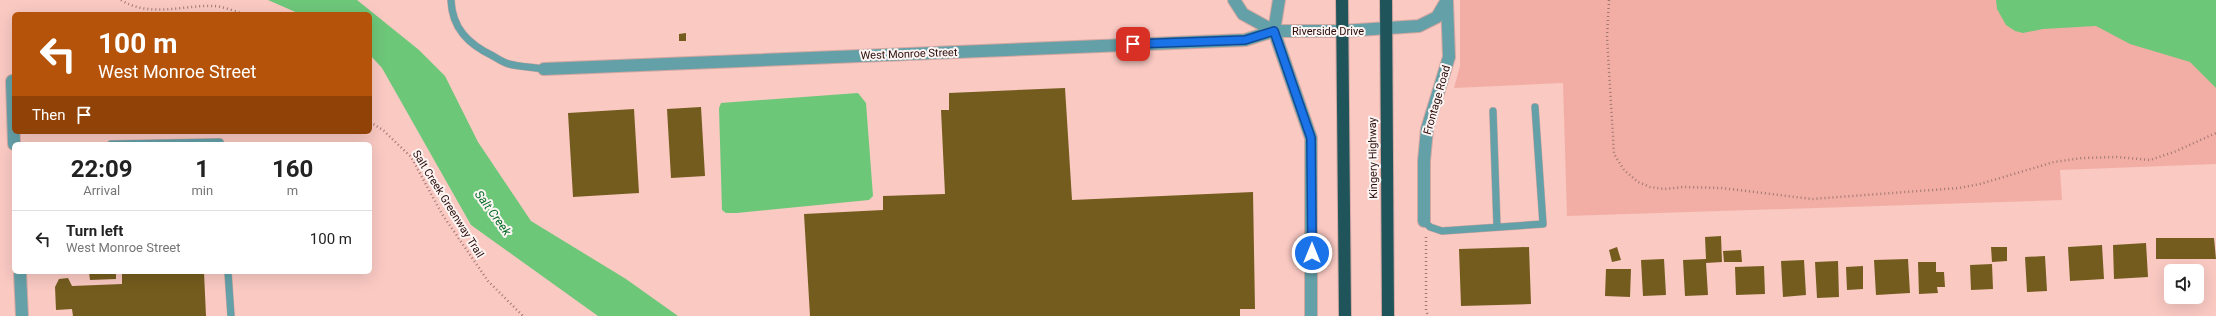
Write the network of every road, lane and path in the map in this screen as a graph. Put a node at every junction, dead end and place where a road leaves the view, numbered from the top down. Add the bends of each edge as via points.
1 (121, 0) edge
2 (451, 0) edge
3 (1234, 0) edge
4 (1279, 0) edge
5 (1342, 0) edge
6 (1386, 0) edge
7 (1609, 0) edge
8 (1447, 1) edge
9 (237, 12) edge
10 (1385, 30) junction
11 (1274, 31) junction
12 (1343, 31) junction
13 (544, 69) joint
14 (1535, 107) dead end
15 (1493, 112) dead end
16 (372, 123) edge
17 (2216, 133) edge
18 (1424, 221) junction
19 (1497, 227) junction
20 (20, 274) edge
21 (228, 274) edge
22 (22, 316) edge
23 (231, 316) edge
24 (523, 316) edge
25 (1311, 316) edge
26 (1345, 316) edge
27 (1388, 316) edge
28 (1428, 316) edge

1 - 9 path via 135,6 168,10 214,5
2 - 13 lane via 451,13 456,24 461,34 472,44 508,64
3 - 11 street, Riverside Drive via 1243,14
4 - 11 street
5 - 12 highway
6 - 10 highway, Kingery Highway
7 - 17 path via 1607,37 1614,154 1624,170 1638,182 1650,187 1722,188 1812,199 1959,188 2054,162 2117,157 2150,160
8 - 10 street, Frontage Road via 1437,17 1419,26
8 - 18 street, Frontage Road via 1450,57 1427,129
10 - 12 street, Riverside Drive
10 - 27 highway, Kingery Highway
11 - 12 street, Riverside Drive
11 - 13 street, West Monroe Street via 1245,40
11 - 25 street via 1311,138
12 - 26 highway
14 - 19 lane via 1543,224
15 - 19 lane
16 - 24 path, Salt Creek Greenway Trail via 411,157 442,214 488,281
18 - 19 lane via 1430,227 1442,231
18 - 28 path
20 - 22 street
21 - 23 lane

